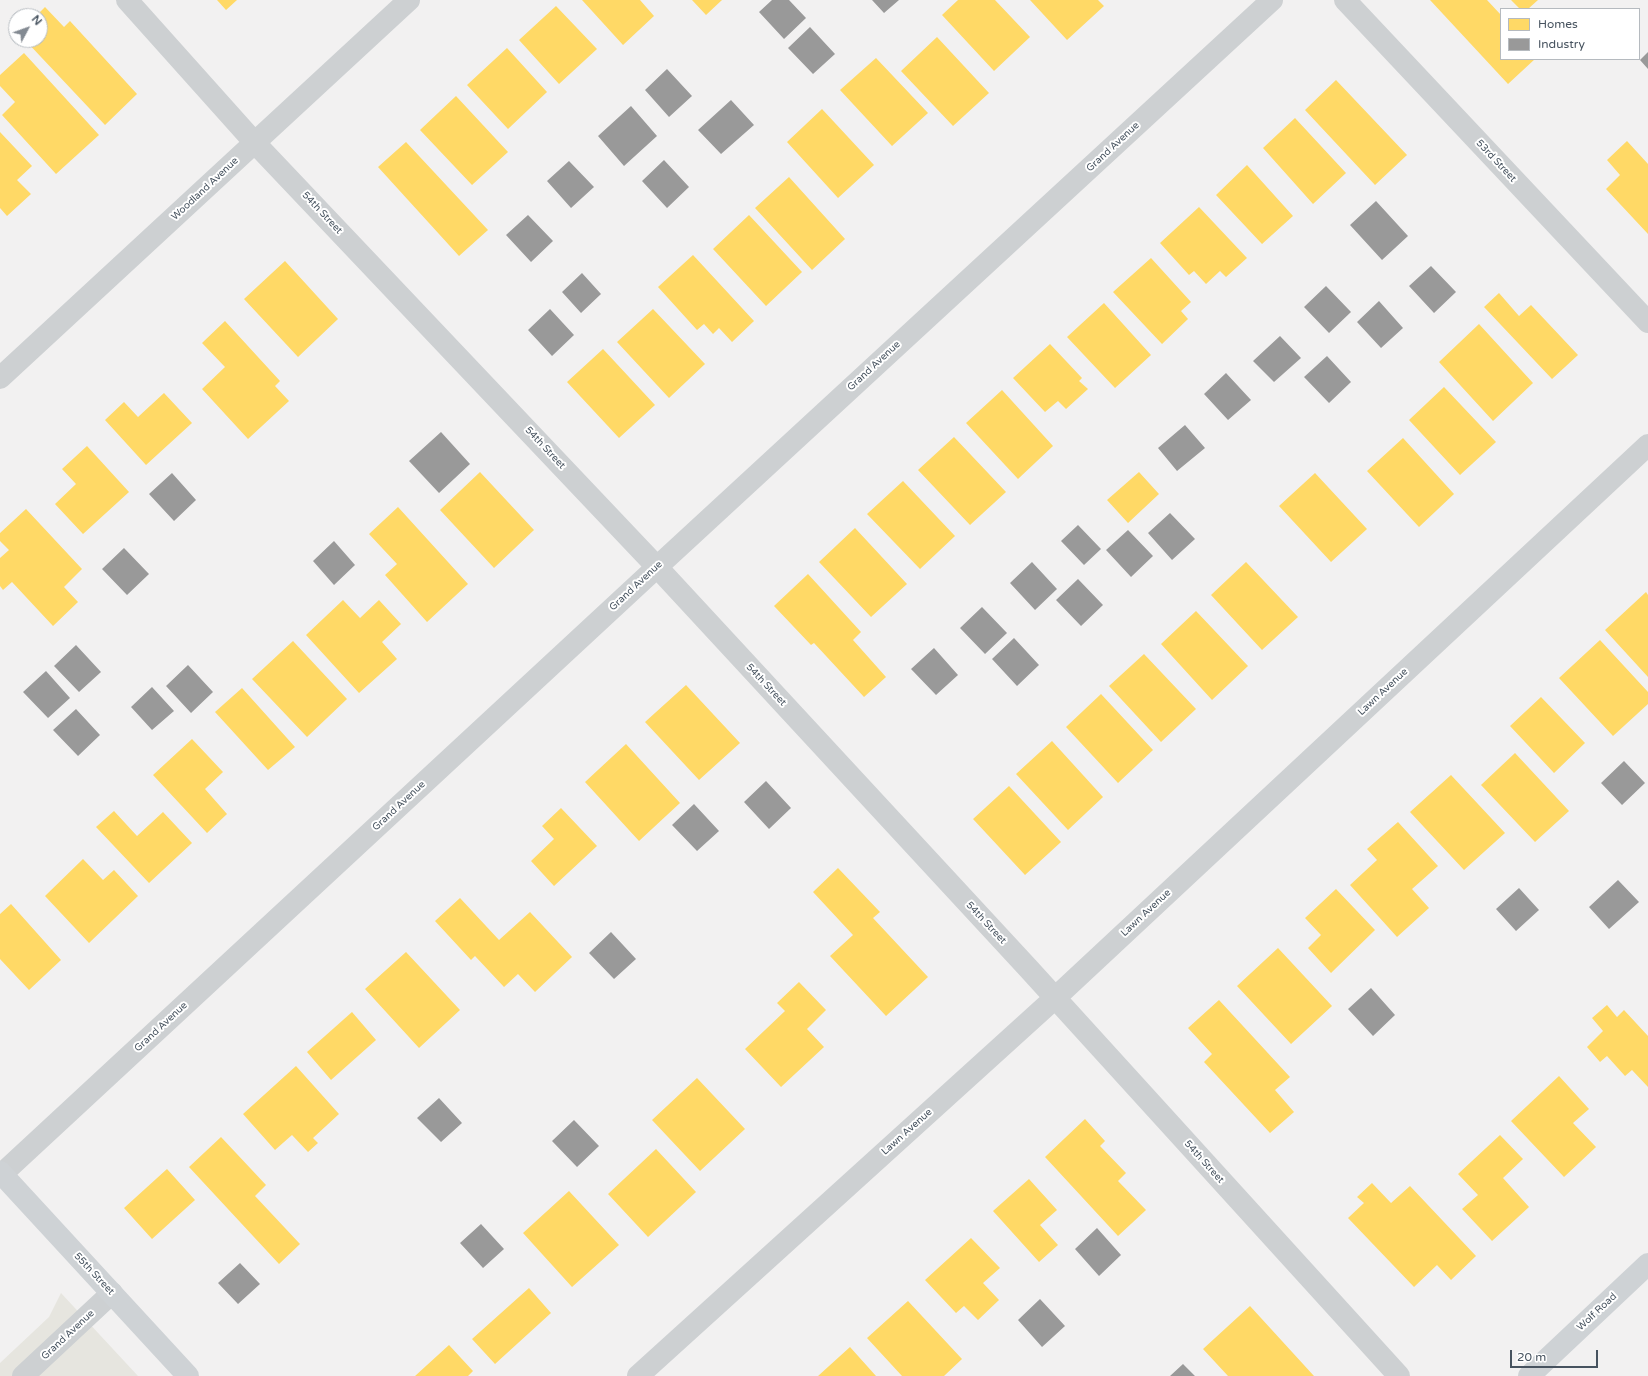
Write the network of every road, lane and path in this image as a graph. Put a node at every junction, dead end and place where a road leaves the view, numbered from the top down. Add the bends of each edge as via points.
1 (127, 0) edge
2 (409, 0) edge
3 (1272, 0) edge
4 (1345, 0) edge
5 (256, 143) junction
6 (1648, 322) edge
7 (0, 378) edge
8 (1648, 445) edge
9 (657, 566) junction
10 (1055, 998) junction
11 (1, 1173) edge
12 (1648, 1264) edge
13 (112, 1293) junction
14 (23, 1376) edge
15 (188, 1376) edge
16 (638, 1376) edge
17 (1399, 1376) edge
18 (1529, 1376) edge

1 - 5 street, 54th Street
2 - 5 street, Woodland Avenue
3 - 9 street, Grand Avenue
4 - 6 street, 53rd Street
5 - 7 street, Woodland Avenue
5 - 9 street, 54th Street
8 - 10 street, Lawn Avenue
9 - 10 street, 54th Street
9 - 11 street, Grand Avenue
10 - 16 street, Lawn Avenue
10 - 17 street, 54th Street
11 - 13 main road, 55th Street
12 - 18 main road, Wolf Road
13 - 14 street, Grand Avenue
13 - 15 main road, 55th Street

